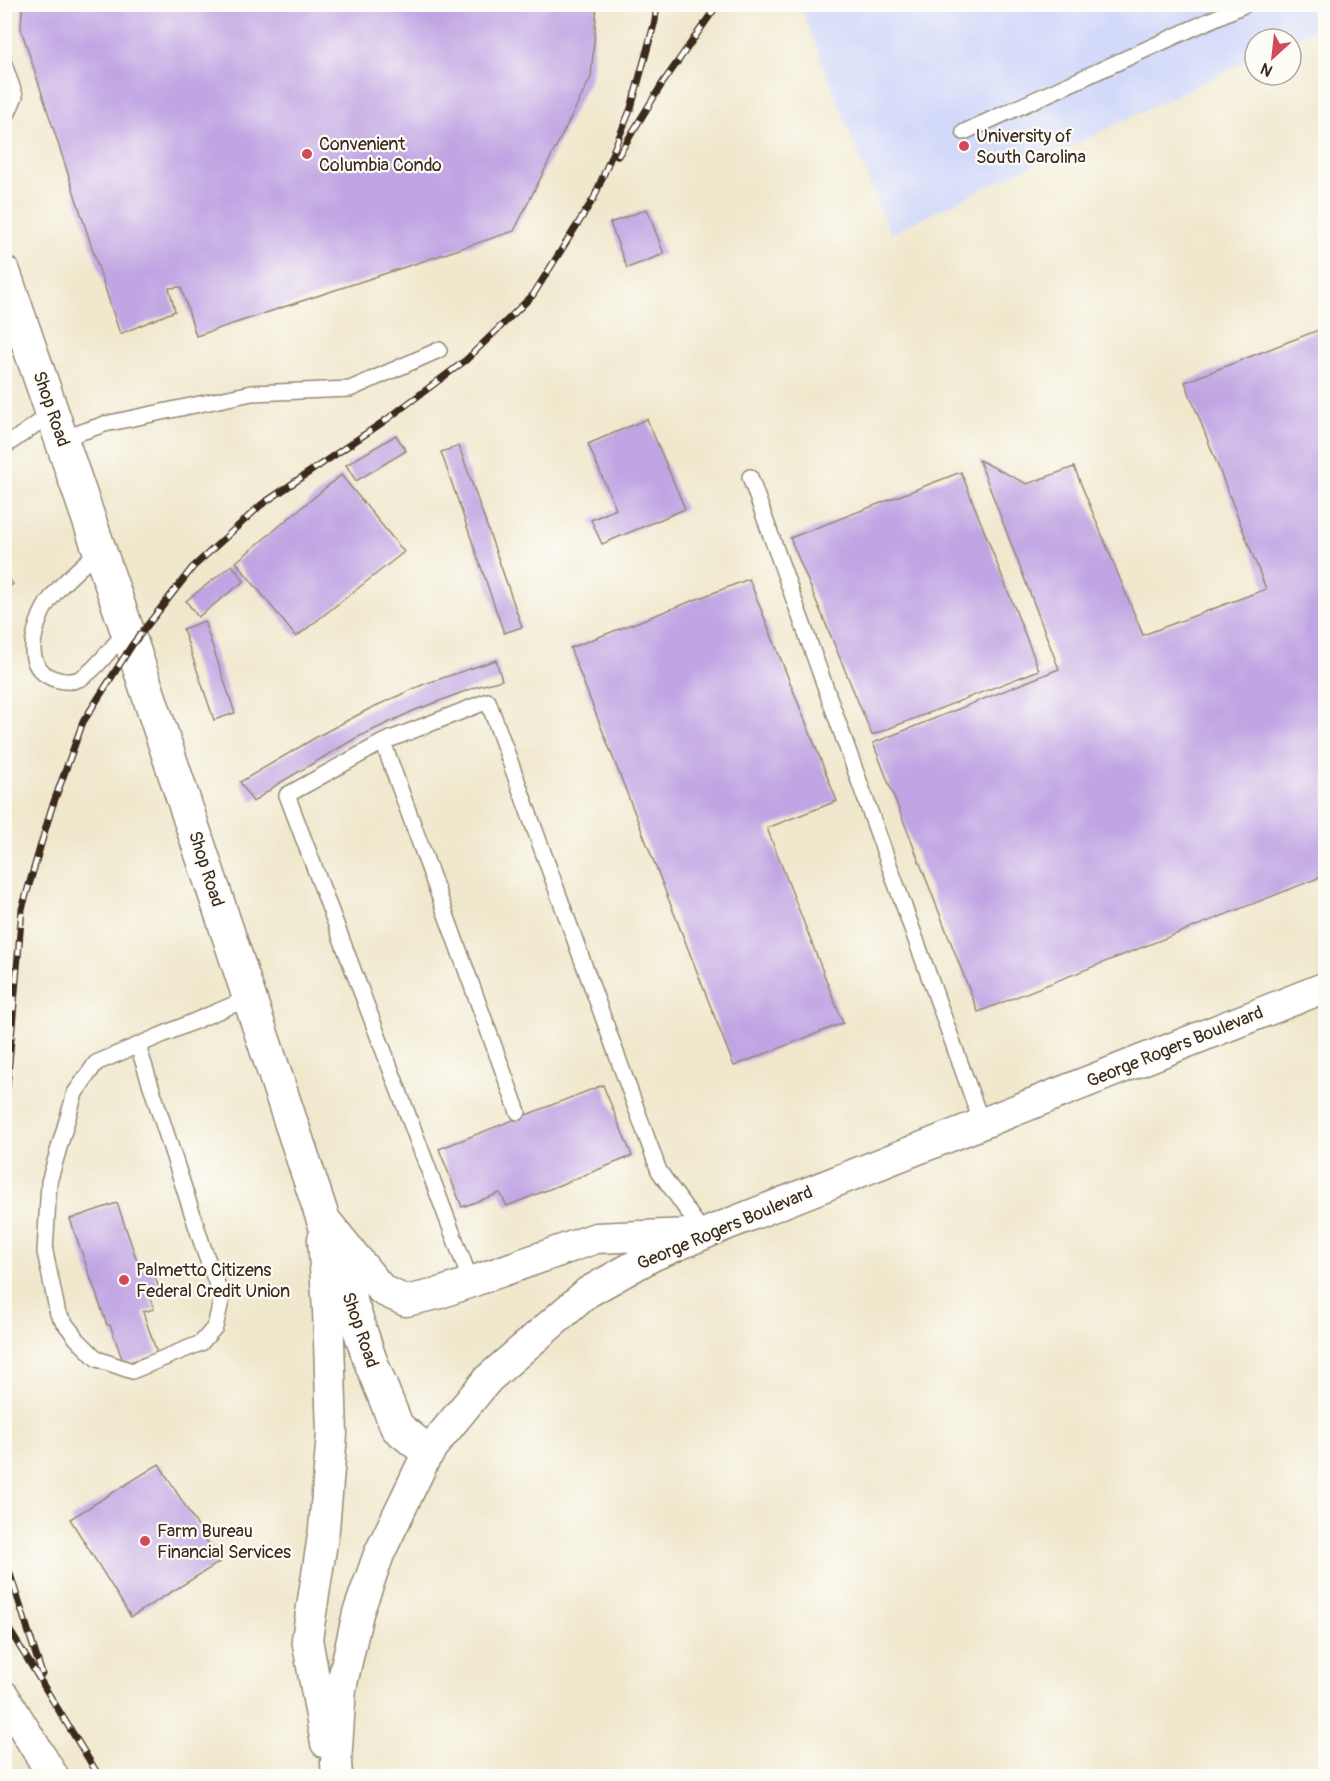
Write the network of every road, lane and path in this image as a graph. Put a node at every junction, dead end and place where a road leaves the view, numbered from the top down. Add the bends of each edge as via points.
1 (861, 4) edge
2 (1246, 4) edge
3 (855, 6) dead end
4 (4, 64) edge
5 (4, 122) edge
6 (964, 132) dead end
7 (4, 273) edge
8 (439, 350) dead end
9 (57, 426) junction
10 (4, 447) edge
11 (750, 477) dead end
12 (99, 550) junction
13 (127, 630) junction
14 (383, 742) junction
15 (1324, 993) edge
16 (249, 998) junction
17 (138, 1046) junction
18 (518, 1112) dead end
19 (982, 1124) junction
20 (322, 1215) junction
21 (704, 1234) junction
22 (471, 1282) junction
23 (428, 1452) junction
24 (4, 1696) edge
25 (53, 1776) edge
26 (332, 1776) edge
27 (337, 1776) edge

1 - 3 path
2 - 6 lane
4 - 5 lane via 15,96
7 - 9 street, Shop Road
8 - 9 lane via 350,389 252,393 105,424
9 - 10 lane
9 - 12 street, Shop Road
11 - 19 lane
12 - 13 street, Shop Road
12 - 13 lane via 58,590 42,612 34,634 33,656 41,673 60,681 79,679 94,668
13 - 16 street, Shop Road
14 - 18 lane
14 - 21 lane via 488,701 659,1172
14 - 22 lane via 287,795
15 - 19 street, George Rogers Boulevard
16 - 17 lane
16 - 20 street, Shop Road
17 - 17 lane via 96,1063 75,1094 49,1182 45,1252 57,1314 97,1359 132,1371 201,1343 215,1327 222,1297
19 - 21 street, George Rogers Boulevard
20 - 22 street via 382,1290 406,1301
20 - 23 street, Shop Road via 370,1360 397,1427
20 - 26 street via 332,1434 324,1529 307,1639
21 - 22 street via 596,1238
21 - 23 street, George Rogers Boulevard via 652,1256 588,1292 488,1379
23 - 27 street, George Rogers Boulevard via 379,1554 358,1613 341,1688
24 - 25 street

